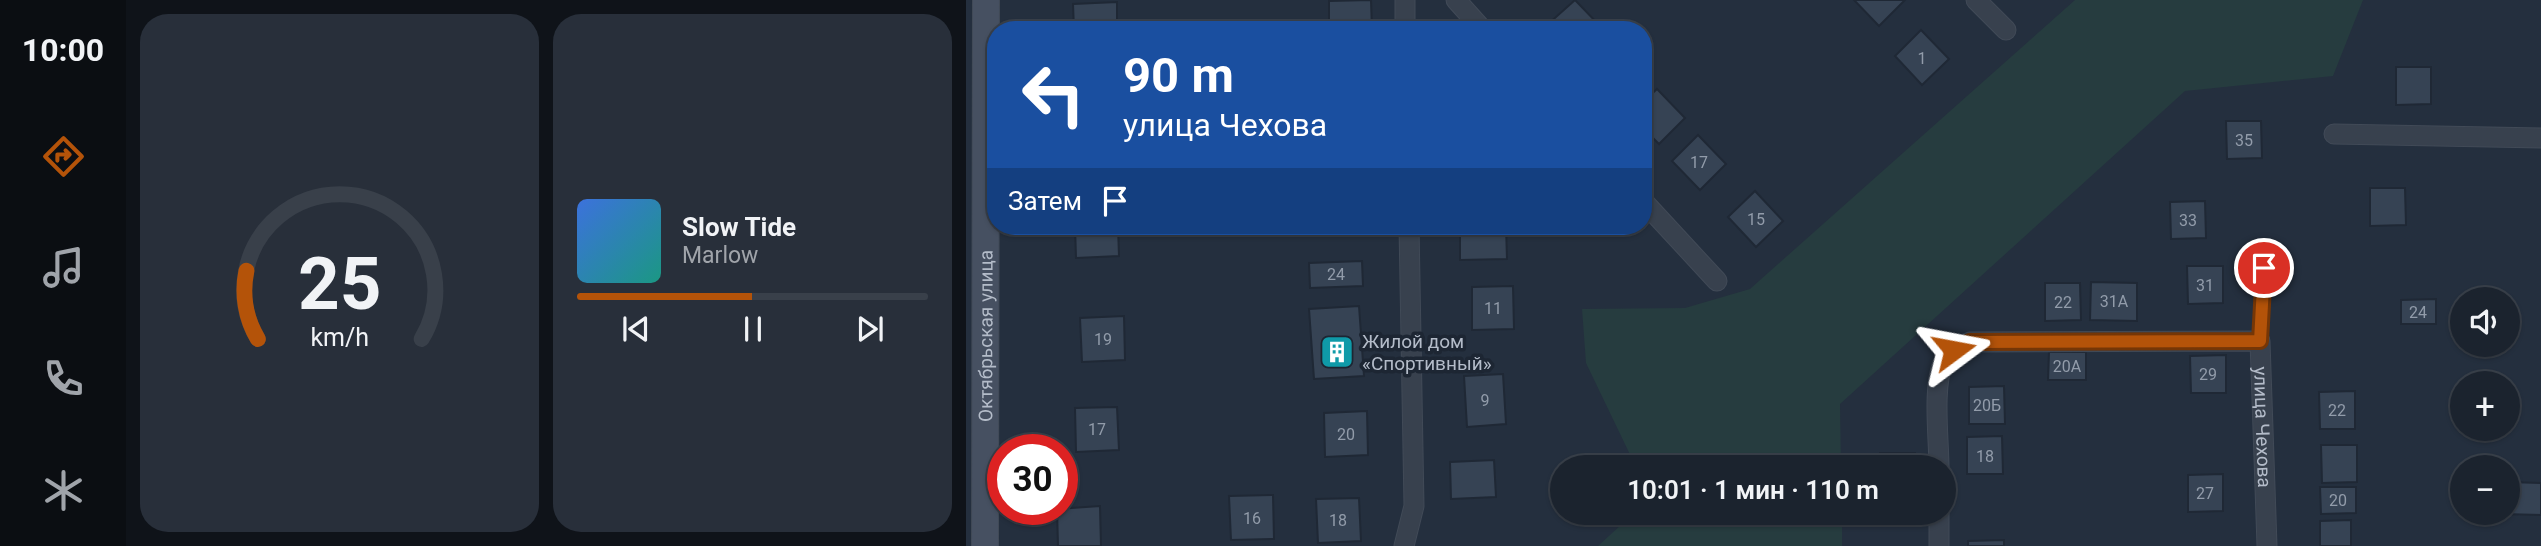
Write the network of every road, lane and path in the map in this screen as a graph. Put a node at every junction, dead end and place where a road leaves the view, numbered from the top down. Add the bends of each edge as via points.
1 (986, 0) edge
2 (1405, 0) edge
3 (1455, 0) edge
4 (1976, 0) edge
5 (1405, 21) edge
6 (1475, 21) edge
7 (2006, 30) dead end
8 (2334, 134) dead end
9 (2541, 138) edge
10 (1652, 211) edge
11 (1409, 235) edge
12 (2264, 268) dead end
13 (1717, 281) dead end
14 (975, 290) edge
15 (2260, 341) junction
16 (1939, 455) edge
17 (1939, 525) edge
18 (985, 546) edge
19 (1404, 546) edge
20 (1939, 546) edge
21 (2267, 546) edge

1 - 14 main road, Октябрьская улица
2 - 5 street
3 - 6 street
4 - 7 street
8 - 9 street
10 - 13 street
11 - 19 street via 1414,506
12 - 15 lane, улица Чехова
14 - 18 main road, Октябрьская улица
15 - 16 street via 1970,342 1944,359
15 - 21 street, улица Чехова
17 - 20 street

